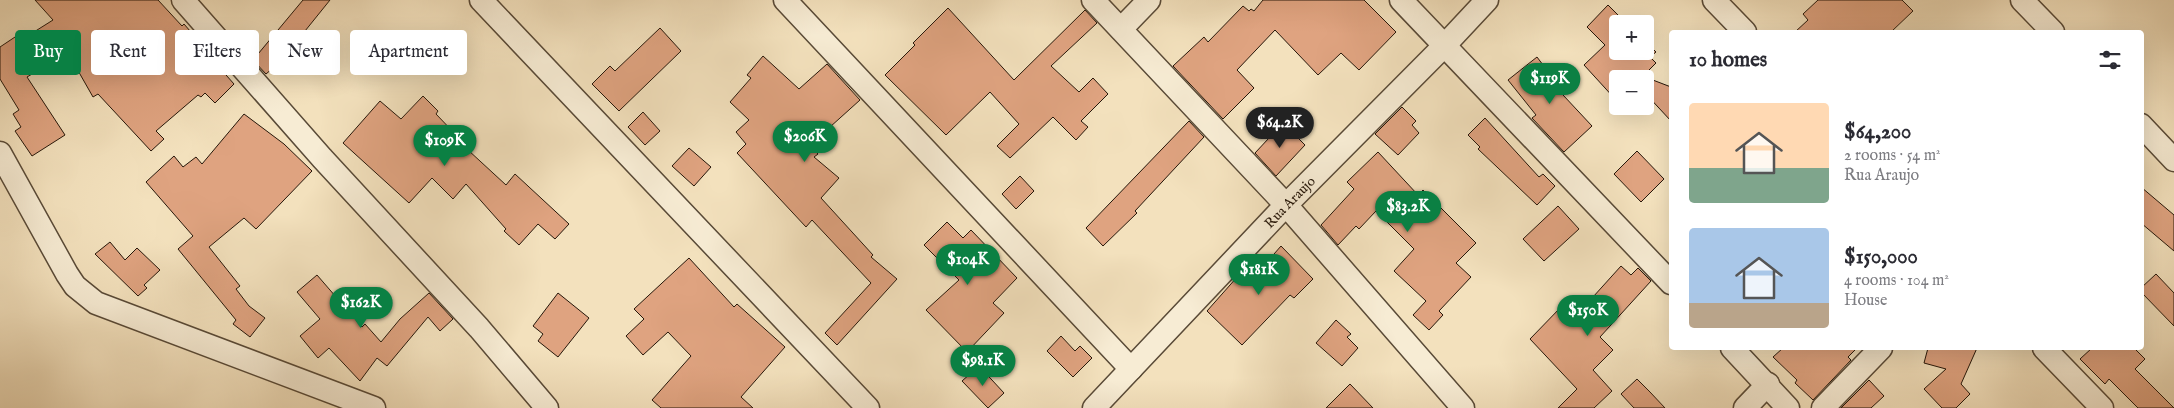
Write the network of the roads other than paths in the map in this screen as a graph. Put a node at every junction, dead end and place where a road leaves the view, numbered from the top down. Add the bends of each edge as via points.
1 (183, 0) edge
2 (481, 0) edge
3 (785, 0) edge
4 (1093, 0) edge
5 (1149, 0) edge
6 (1402, 0) edge
7 (1487, 0) edge
8 (1714, 0) edge
9 (2022, 0) edge
10 (1120, 30) junction
11 (1743, 30) edge
12 (2051, 30) edge
13 (1444, 46) junction
14 (2144, 128) edge
15 (0, 153) edge
16 (2174, 160) edge
17 (1286, 205) junction
18 (1669, 281) edge
19 (1734, 350) edge
20 (1879, 350) edge
21 (2046, 350) edge
22 (1131, 369) junction
23 (1768, 384) junction
24 (374, 408) edge
25 (547, 408) edge
26 (868, 408) edge
27 (1094, 408) edge
28 (1463, 408) edge
29 (1745, 408) edge
30 (1788, 408) edge
31 (1824, 408) edge
32 (2102, 408) edge

1 - 25 street via 322,158 479,328
2 - 26 street
3 - 22 street
4 - 10 street
5 - 10 street
6 - 13 street
7 - 13 street, Rua Araujo
8 - 11 street
9 - 12 street
10 - 17 street
13 - 17 street, Rua Araujo
13 - 18 street
14 - 16 street
15 - 24 street via 67,274 96,303
17 - 22 street, Rua Araujo
17 - 28 street
19 - 23 street
20 - 31 street
21 - 32 street
22 - 27 street, Rua Araujo
23 - 29 street
23 - 30 street

